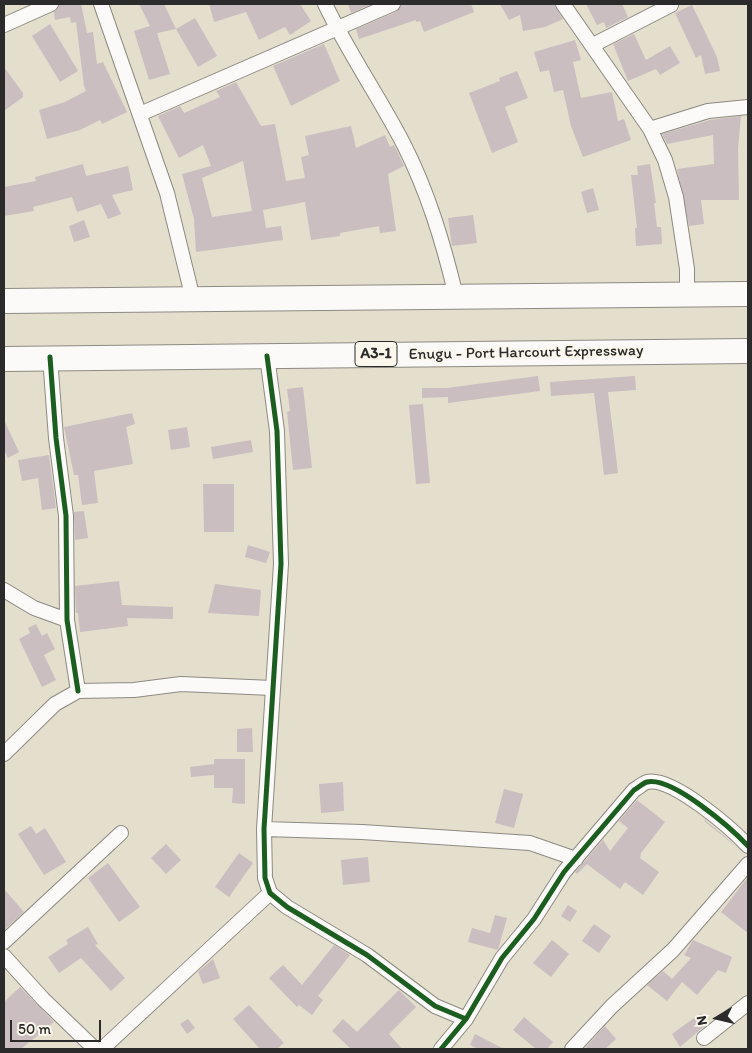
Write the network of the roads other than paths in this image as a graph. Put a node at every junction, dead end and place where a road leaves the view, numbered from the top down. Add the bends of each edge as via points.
1 (51, 4) edge
2 (101, 4) edge
3 (325, 4) edge
4 (393, 4) edge
5 (564, 4) edge
6 (671, 5) edge
7 (4, 25) edge
8 (336, 27) junction
9 (593, 45) junction
10 (748, 107) edge
11 (140, 114) junction
12 (650, 129) junction
13 (687, 294) junction
14 (748, 294) edge
15 (456, 296) junction
16 (193, 299) junction
17 (4, 301) edge
18 (748, 351) edge
19 (267, 356) junction
20 (50, 358) junction
21 (4, 359) edge
22 (4, 590) edge
23 (68, 620) junction
24 (272, 688) junction
25 (78, 691) junction
26 (4, 754) edge
27 (264, 829) junction
28 (121, 833) dead end
29 (748, 846) edge
30 (576, 859) junction
31 (748, 864) edge
32 (270, 893) junction
33 (4, 942) edge
34 (4, 956) edge
35 (748, 1003) edge
36 (466, 1019) junction
37 (704, 1038) dead end
38 (95, 1049) edge
39 (102, 1049) edge
40 (441, 1049) edge
41 (572, 1049) edge

1 - 7 street
2 - 11 street
3 - 8 street
4 - 8 street
5 - 9 street
6 - 9 street
8 - 11 street
8 - 15 street via 404,144 442,235
9 - 12 street
10 - 12 street via 708,111
11 - 16 street via 167,194
12 - 13 street via 665,160 676,197 687,269
13 - 14 highway
13 - 15 highway
15 - 16 highway
16 - 17 highway
18 - 19 highway, Enugu - Port Harcourt Expressway / A3-1
19 - 20 highway, Enugu - Port Harcourt Expressway / A3-1
19 - 24 street via 277,431 281,564
20 - 21 highway, Enugu - Port Harcourt Expressway / A3-1
20 - 23 street via 66,516
22 - 23 street via 34,608
23 - 25 street
24 - 25 street via 181,684 134,690
24 - 27 street
25 - 26 street via 56,704
27 - 30 street via 530,843
27 - 32 street via 265,878
28 - 33 street
29 - 30 street via 682,792 648,782 634,790
30 - 36 street via 502,958
31 - 41 street via 673,950 612,1006
32 - 36 street via 367,955 434,1006
32 - 39 street
34 - 38 street
35 - 37 street
36 - 40 street

